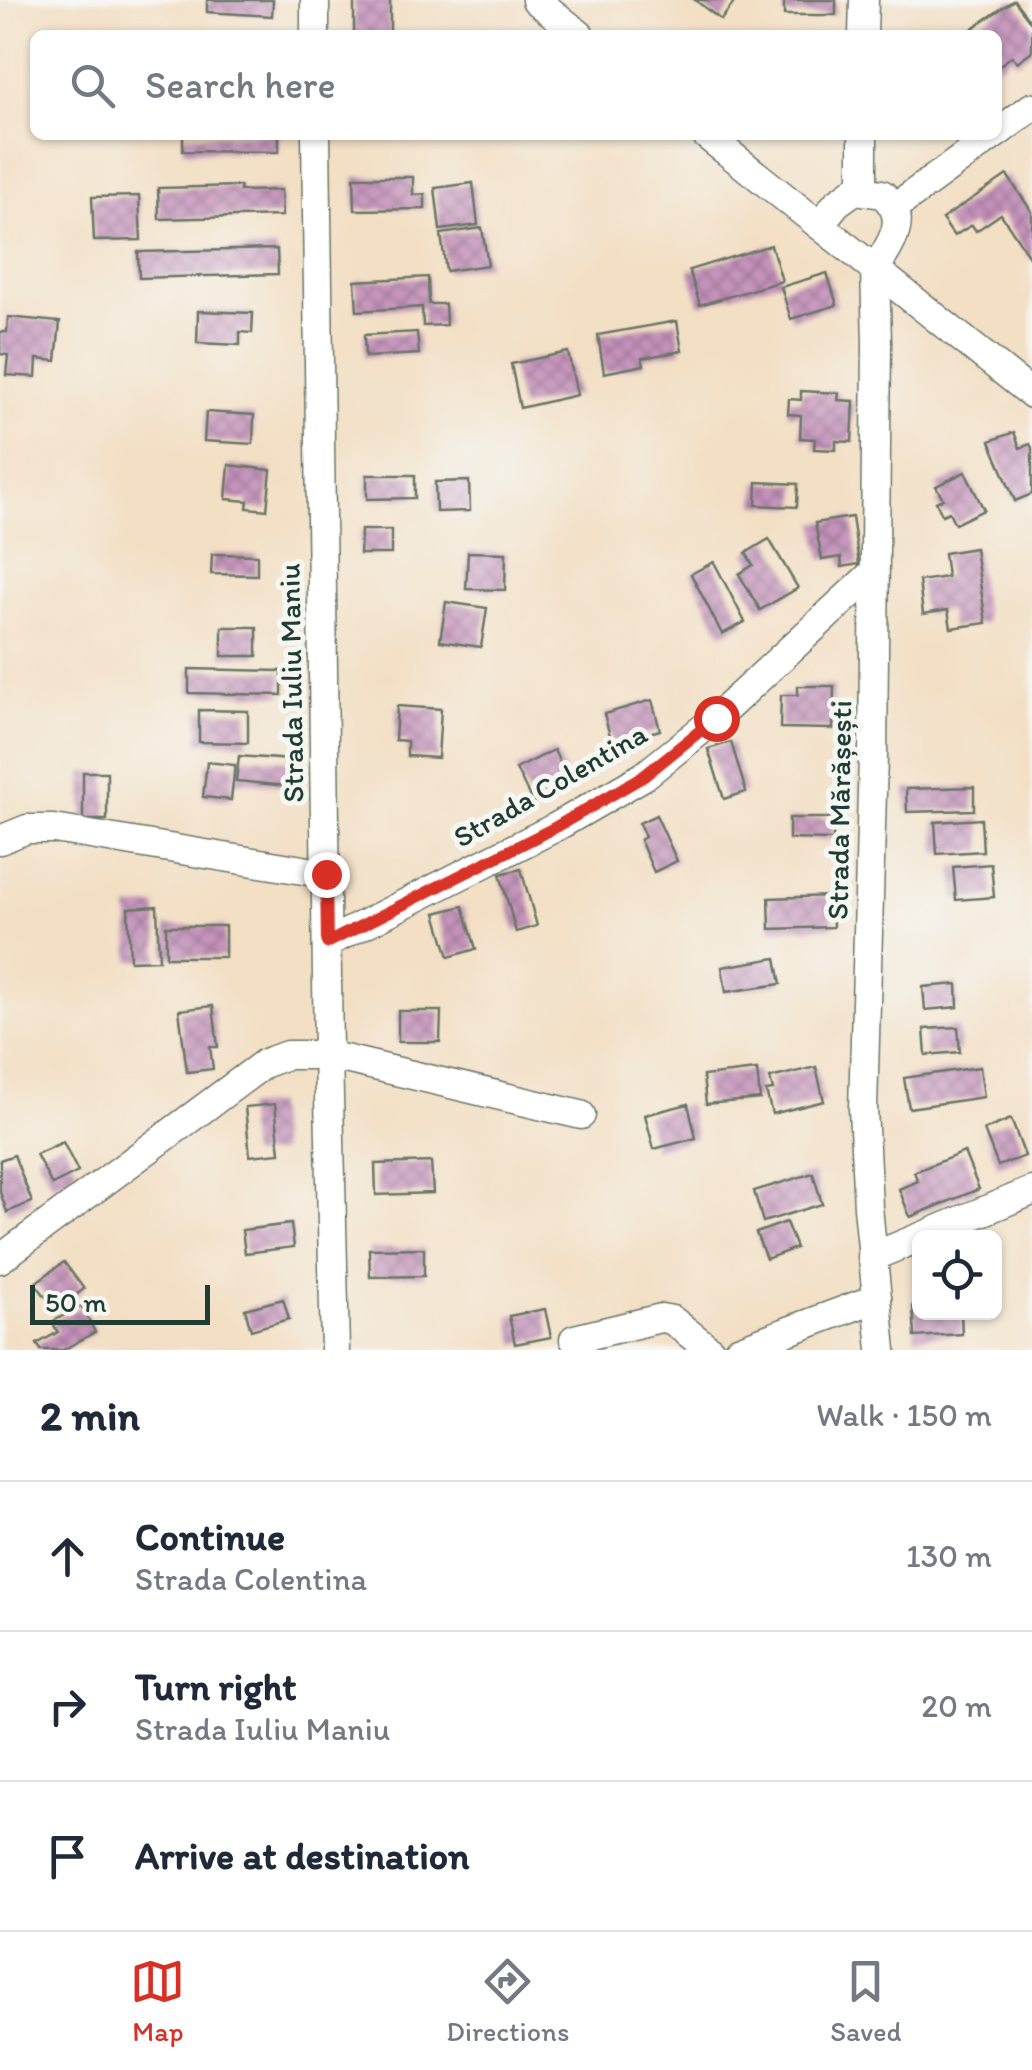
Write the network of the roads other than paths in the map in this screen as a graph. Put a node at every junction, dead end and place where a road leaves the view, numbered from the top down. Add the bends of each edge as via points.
1 (315, 0) edge
2 (536, 0) edge
3 (864, 0) edge
4 (315, 30) edge
5 (574, 30) edge
6 (864, 30) edge
7 (1032, 107) edge
8 (1002, 129) edge
9 (316, 140) edge
10 (712, 140) edge
11 (863, 140) edge
12 (987, 140) edge
13 (863, 189) junction
14 (895, 207) junction
15 (819, 225) junction
16 (874, 269) junction
17 (1032, 394) edge
18 (874, 572) junction
19 (0, 840) edge
20 (326, 874) junction
21 (327, 943) junction
22 (328, 1055) junction
23 (581, 1115) dead end
24 (1032, 1191) edge
25 (872, 1257) junction
26 (0, 1259) edge
27 (877, 1298) junction
28 (574, 1338) dead end
29 (335, 1350) edge
30 (710, 1350) edge
31 (738, 1350) edge
32 (882, 1350) edge

1 - 4 street
2 - 5 street
3 - 6 street
7 - 8 street
9 - 20 street, Strada Iuliu Maniu
10 - 15 street
11 - 13 street
12 - 14 street
13 - 14 street
13 - 15 street via 844,196
14 - 16 street via 898,227
15 - 16 street
16 - 17 street
16 - 18 street, Strada Mărășești
18 - 21 street, Strada Colentina via 644,776
18 - 25 street, Strada Mărășești via 863,1108
19 - 20 street via 54,828
20 - 21 street, Strada Iuliu Maniu
21 - 22 street, Strada Iuliu Maniu
22 - 23 street
22 - 26 street via 287,1055 265,1063
22 - 29 street, Strada Iuliu Maniu
24 - 25 street
25 - 27 street, Strada Mărășești
27 - 31 street
27 - 32 street, Strada Mărășești
28 - 30 street via 661,1318

